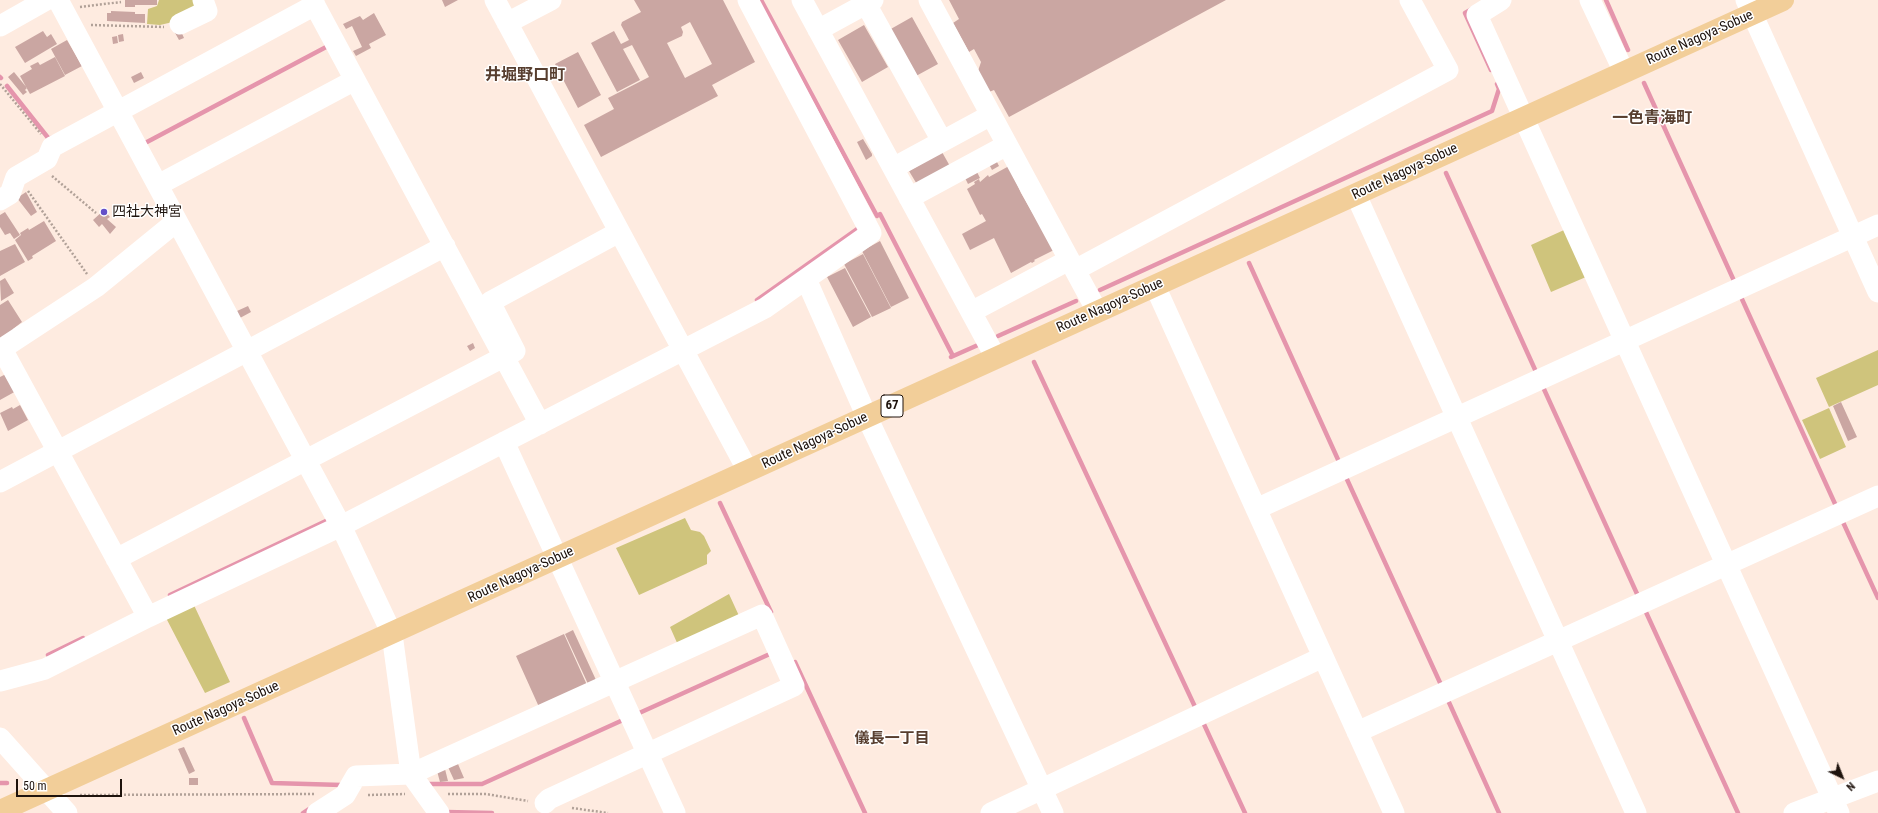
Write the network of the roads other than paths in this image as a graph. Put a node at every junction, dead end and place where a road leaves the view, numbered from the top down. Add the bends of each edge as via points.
1 (203, 0) edge
2 (494, 0) edge
3 (551, 0) edge
4 (748, 0) edge
5 (802, 0) edge
6 (929, 0) edge
7 (1410, 0) edge
8 (1502, 0) edge
9 (1590, 0) edge
10 (1784, 0) edge
11 (870, 2) edge
12 (314, 3) edge
13 (1749, 7) edge
14 (59, 8) edge
15 (507, 23) junction
16 (180, 24) road end
17 (0, 26) edge
18 (818, 30) junction
19 (1624, 72) junction
20 (355, 80) junction
21 (118, 110) junction
22 (991, 115) junction
23 (1524, 118) junction
24 (942, 141) junction
25 (1008, 145) junction
26 (893, 168) junction
27 (158, 185) junction
28 (1356, 195) junction
29 (5, 197) edge
30 (909, 198) junction
31 (177, 221) junction
32 (1878, 225) edge
33 (619, 232) junction
34 (1853, 237) junction
35 (445, 246) junction
36 (1072, 265) junction
37 (806, 279) junction
38 (1154, 286) junction
39 (1878, 292) edge
40 (1097, 311) junction
41 (971, 312) junction
42 (1625, 340) junction
43 (1, 349) edge
44 (246, 350) junction
45 (682, 350) junction
46 (504, 357) junction
47 (996, 358) junction
48 (868, 417) junction
49 (1457, 417) junction
50 (540, 424) junction
51 (504, 442) junction
52 (58, 451) junction
53 (306, 460) junction
54 (748, 472) junction
55 (0, 482) edge
56 (1878, 496) edge
57 (1256, 509) junction
58 (341, 526) junction
59 (116, 559) junction
60 (556, 559) junction
61 (1726, 564) junction
62 (148, 618) junction
63 (392, 634) junction
64 (1558, 641) junction
65 (1323, 657) junction
66 (0, 681) edge
67 (614, 682) junction
68 (1357, 732) junction
69 (0, 738) edge
70 (647, 754) junction
71 (411, 774) junction
72 (1878, 781) edge
73 (1042, 789) junction
74 (48, 793) junction
75 (545, 803) road end
76 (1836, 806) edge
77 (0, 811) edge
78 (67, 813) edge
79 (317, 813) edge
80 (439, 813) edge
81 (675, 813) edge
82 (991, 813) edge
83 (1053, 813) edge
84 (1394, 813) edge
85 (1636, 813) edge
86 (1794, 813) edge

1 - 16 street via 206,11
2 - 15 street
3 - 15 street
4 - 37 street via 871,233
5 - 18 street
6 - 22 street
7 - 36 street via 1448,70
8 - 23 street via 1476,15
9 - 19 street
10 - 13 main road, Route Nagoya-Sobue / 67
11 - 18 street
11 - 24 street
12 - 20 street
12 - 21 street
13 - 19 main road, Route Nagoya-Sobue / 67
13 - 34 street
14 - 17 street
14 - 21 street
15 - 33 street
18 - 26 street
19 - 23 main road, Route Nagoya-Sobue / 67
20 - 27 street
20 - 35 street
21 - 27 street
21 - 29 street via 52,147 47,159 16,177
22 - 24 street
22 - 25 street
23 - 28 main road, Route Nagoya-Sobue / 67
23 - 42 street
24 - 26 street
25 - 30 street
25 - 36 street
26 - 30 street
27 - 31 street
28 - 38 main road, Route Nagoya-Sobue / 67
28 - 49 street
30 - 41 street
31 - 43 street via 96,287
31 - 44 street
32 - 34 street
33 - 45 street
33 - 46 street via 490,302 515,351
34 - 39 street
34 - 42 street
35 - 44 street
35 - 46 street
36 - 40 street
36 - 41 street
37 - 45 street via 765,308
37 - 48 street
38 - 40 main road, Route Nagoya-Sobue / 67
38 - 57 street
40 - 47 main road, Route Nagoya-Sobue / 67
41 - 47 street
42 - 49 street
42 - 61 street
43 - 52 street
44 - 52 street
44 - 53 street
45 - 50 street
45 - 54 street
46 - 50 street
46 - 53 street
47 - 48 main road, Route Nagoya-Sobue / 67
48 - 54 main road, Route Nagoya-Sobue / 67
48 - 73 street
49 - 57 street
49 - 64 street
50 - 51 street
51 - 58 street
51 - 60 street
52 - 55 street
52 - 59 street
53 - 58 street
53 - 59 street
54 - 60 main road, Route Nagoya-Sobue / 67
56 - 61 street
57 - 65 street
58 - 62 street
58 - 63 street
59 - 62 street
60 - 63 main road, Route Nagoya-Sobue / 67
60 - 67 street
61 - 64 street
61 - 76 street
62 - 66 street via 45,669
63 - 71 street
63 - 74 main road, Route Nagoya-Sobue / 67
64 - 68 street
64 - 85 street
65 - 68 street
65 - 73 street
67 - 70 street
67 - 70 street via 762,615 794,686
67 - 71 street
68 - 84 street
69 - 74 street
70 - 75 street
70 - 81 street
71 - 79 street via 356,776 345,795
71 - 80 street
72 - 76 street
73 - 82 street
73 - 83 street
74 - 77 main road, Route Nagoya-Sobue / 67
74 - 78 street
76 - 86 street

